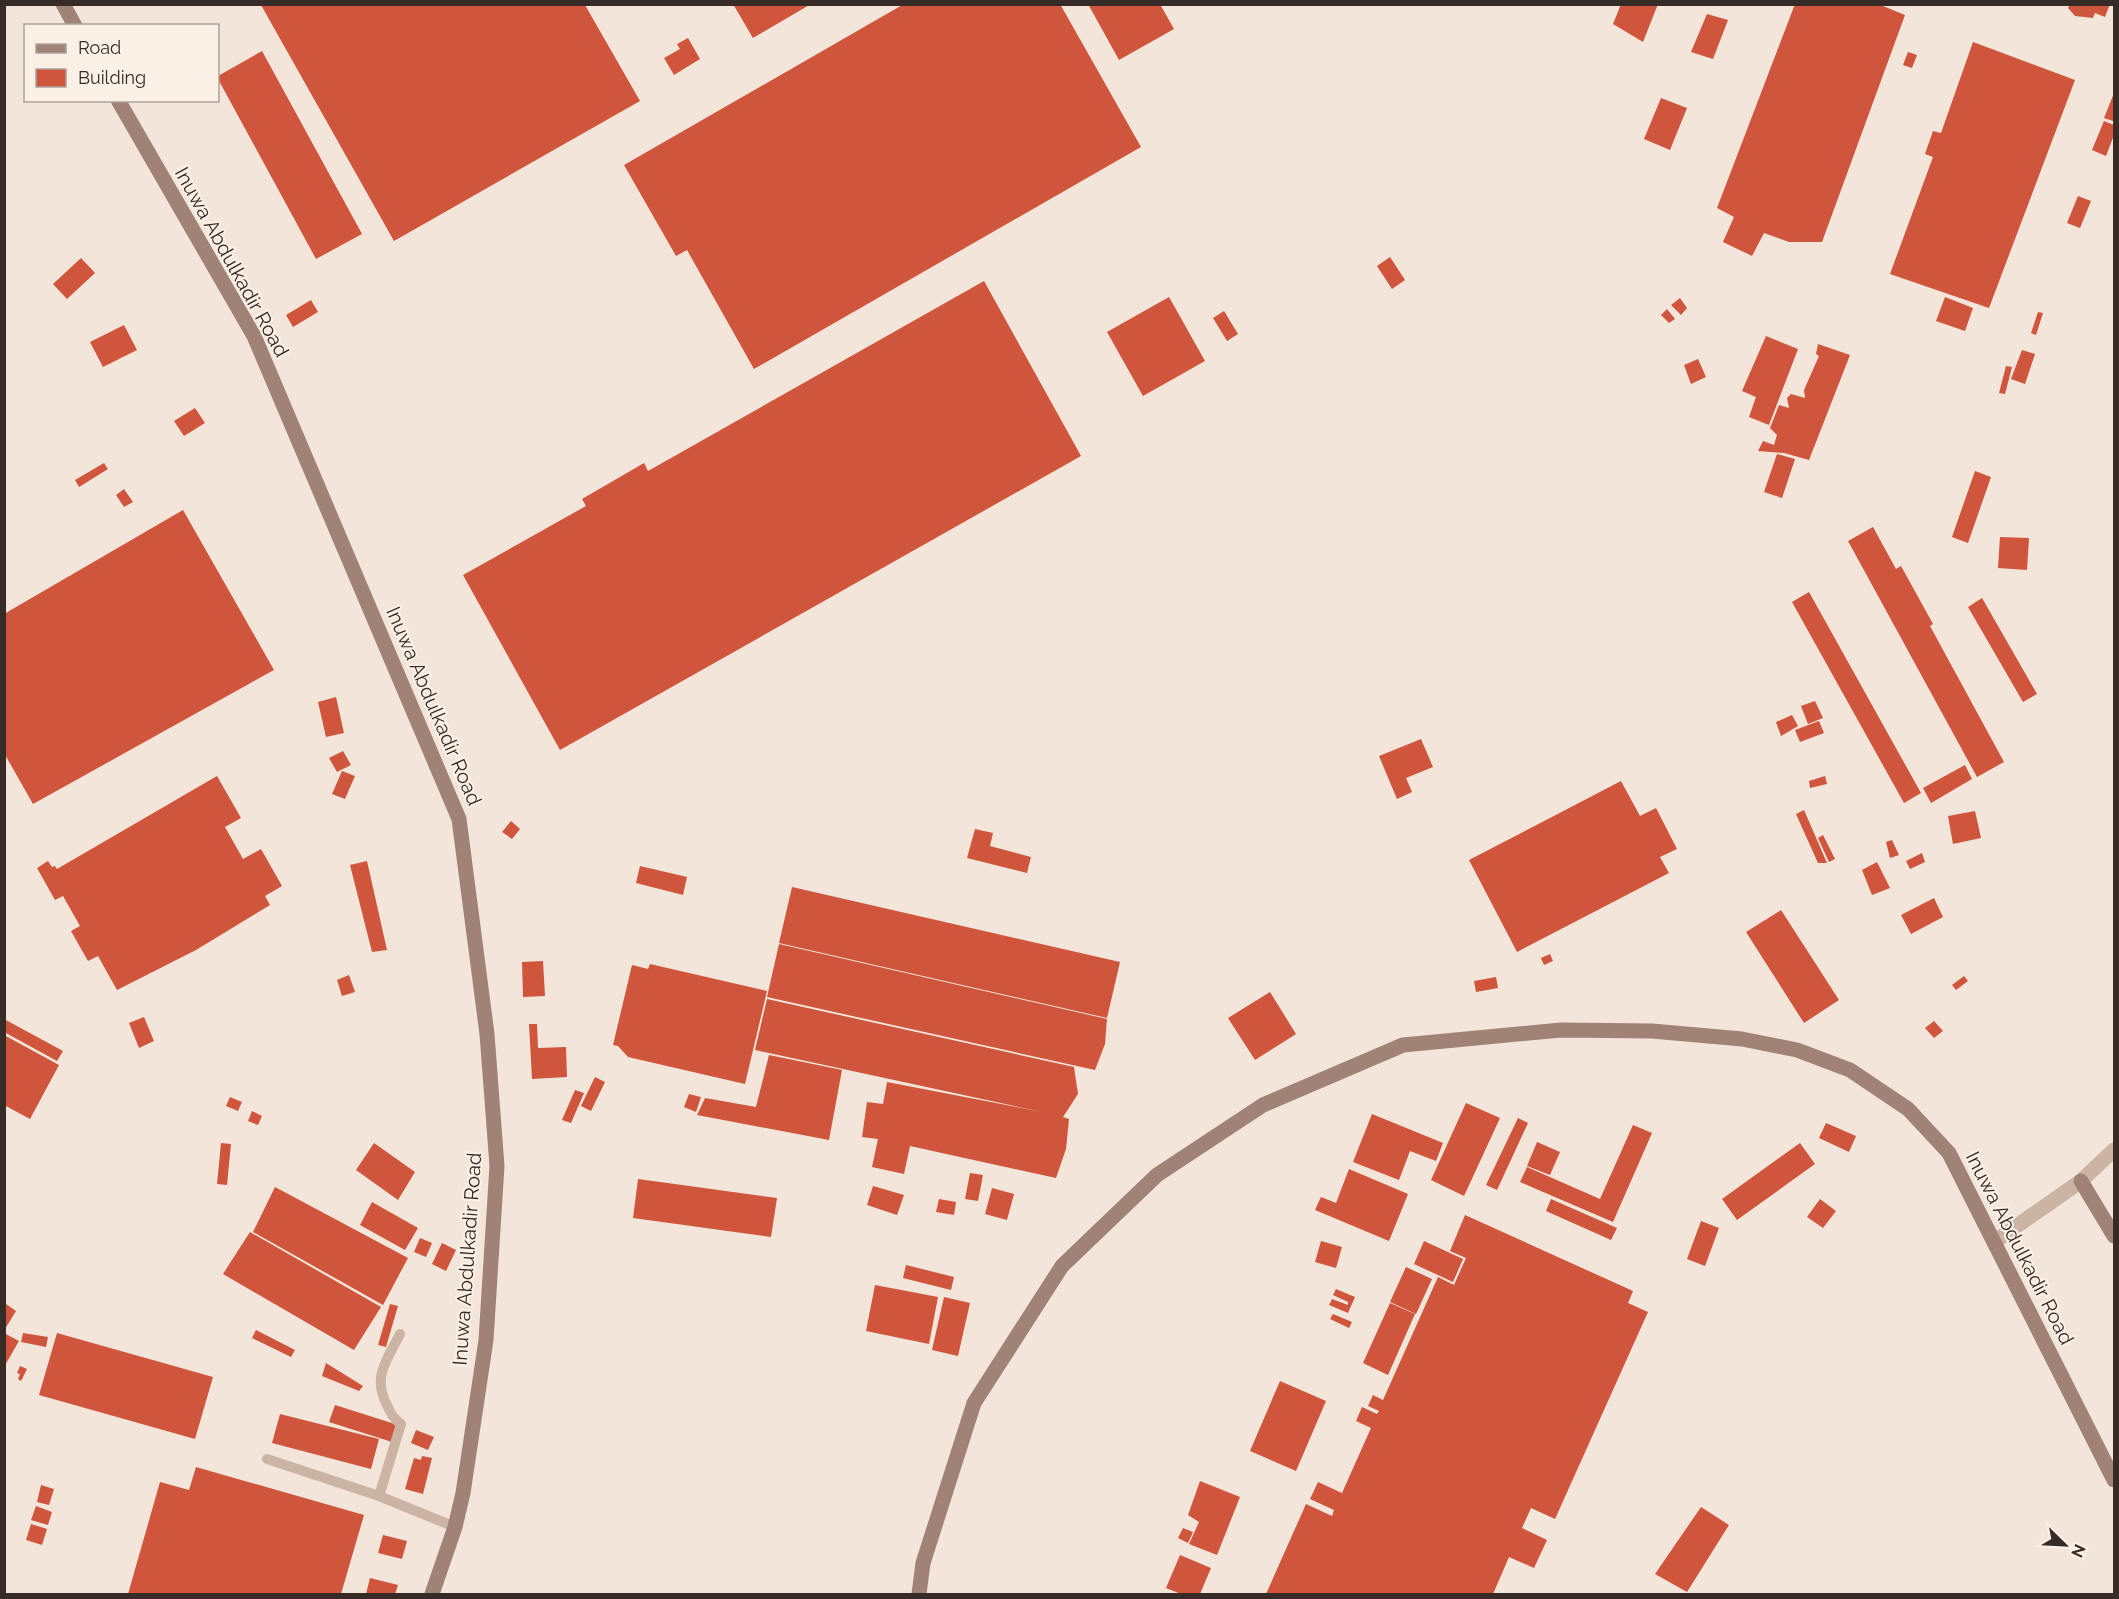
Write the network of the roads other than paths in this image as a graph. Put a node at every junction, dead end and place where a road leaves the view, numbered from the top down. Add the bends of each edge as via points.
1 (63, 4) edge
2 (74, 24) edge
3 (119, 102) edge
4 (2115, 1150) edge
5 (2081, 1181) junction
6 (2115, 1236) edge
7 (1994, 1242) junction
8 (400, 1334) dead end
9 (267, 1460) dead end
10 (2115, 1480) edge
11 (379, 1496) junction
12 (455, 1527) junction
13 (432, 1594) edge
14 (919, 1594) edge

1 - 2 main road
3 - 12 main road, Inuwa Abdulkadir Road via 254,336 459,819 487,1034 497,1166 486,1340
4 - 5 street
5 - 6 main road
5 - 7 street
7 - 10 main road, Inuwa Abdulkadir Road
7 - 14 main road, Inuwa Abdulkadir Road via 1949,1153 1908,1109 1850,1070 1797,1050 1742,1039 1640,1030 1561,1030 1403,1045 1263,1105 1157,1175 1062,1266 974,1403 923,1563
8 - 11 lane via 379,1383 393,1419 401,1424
9 - 11 lane
11 - 12 lane
12 - 13 main road, Inuwa Abdulkadir Road

